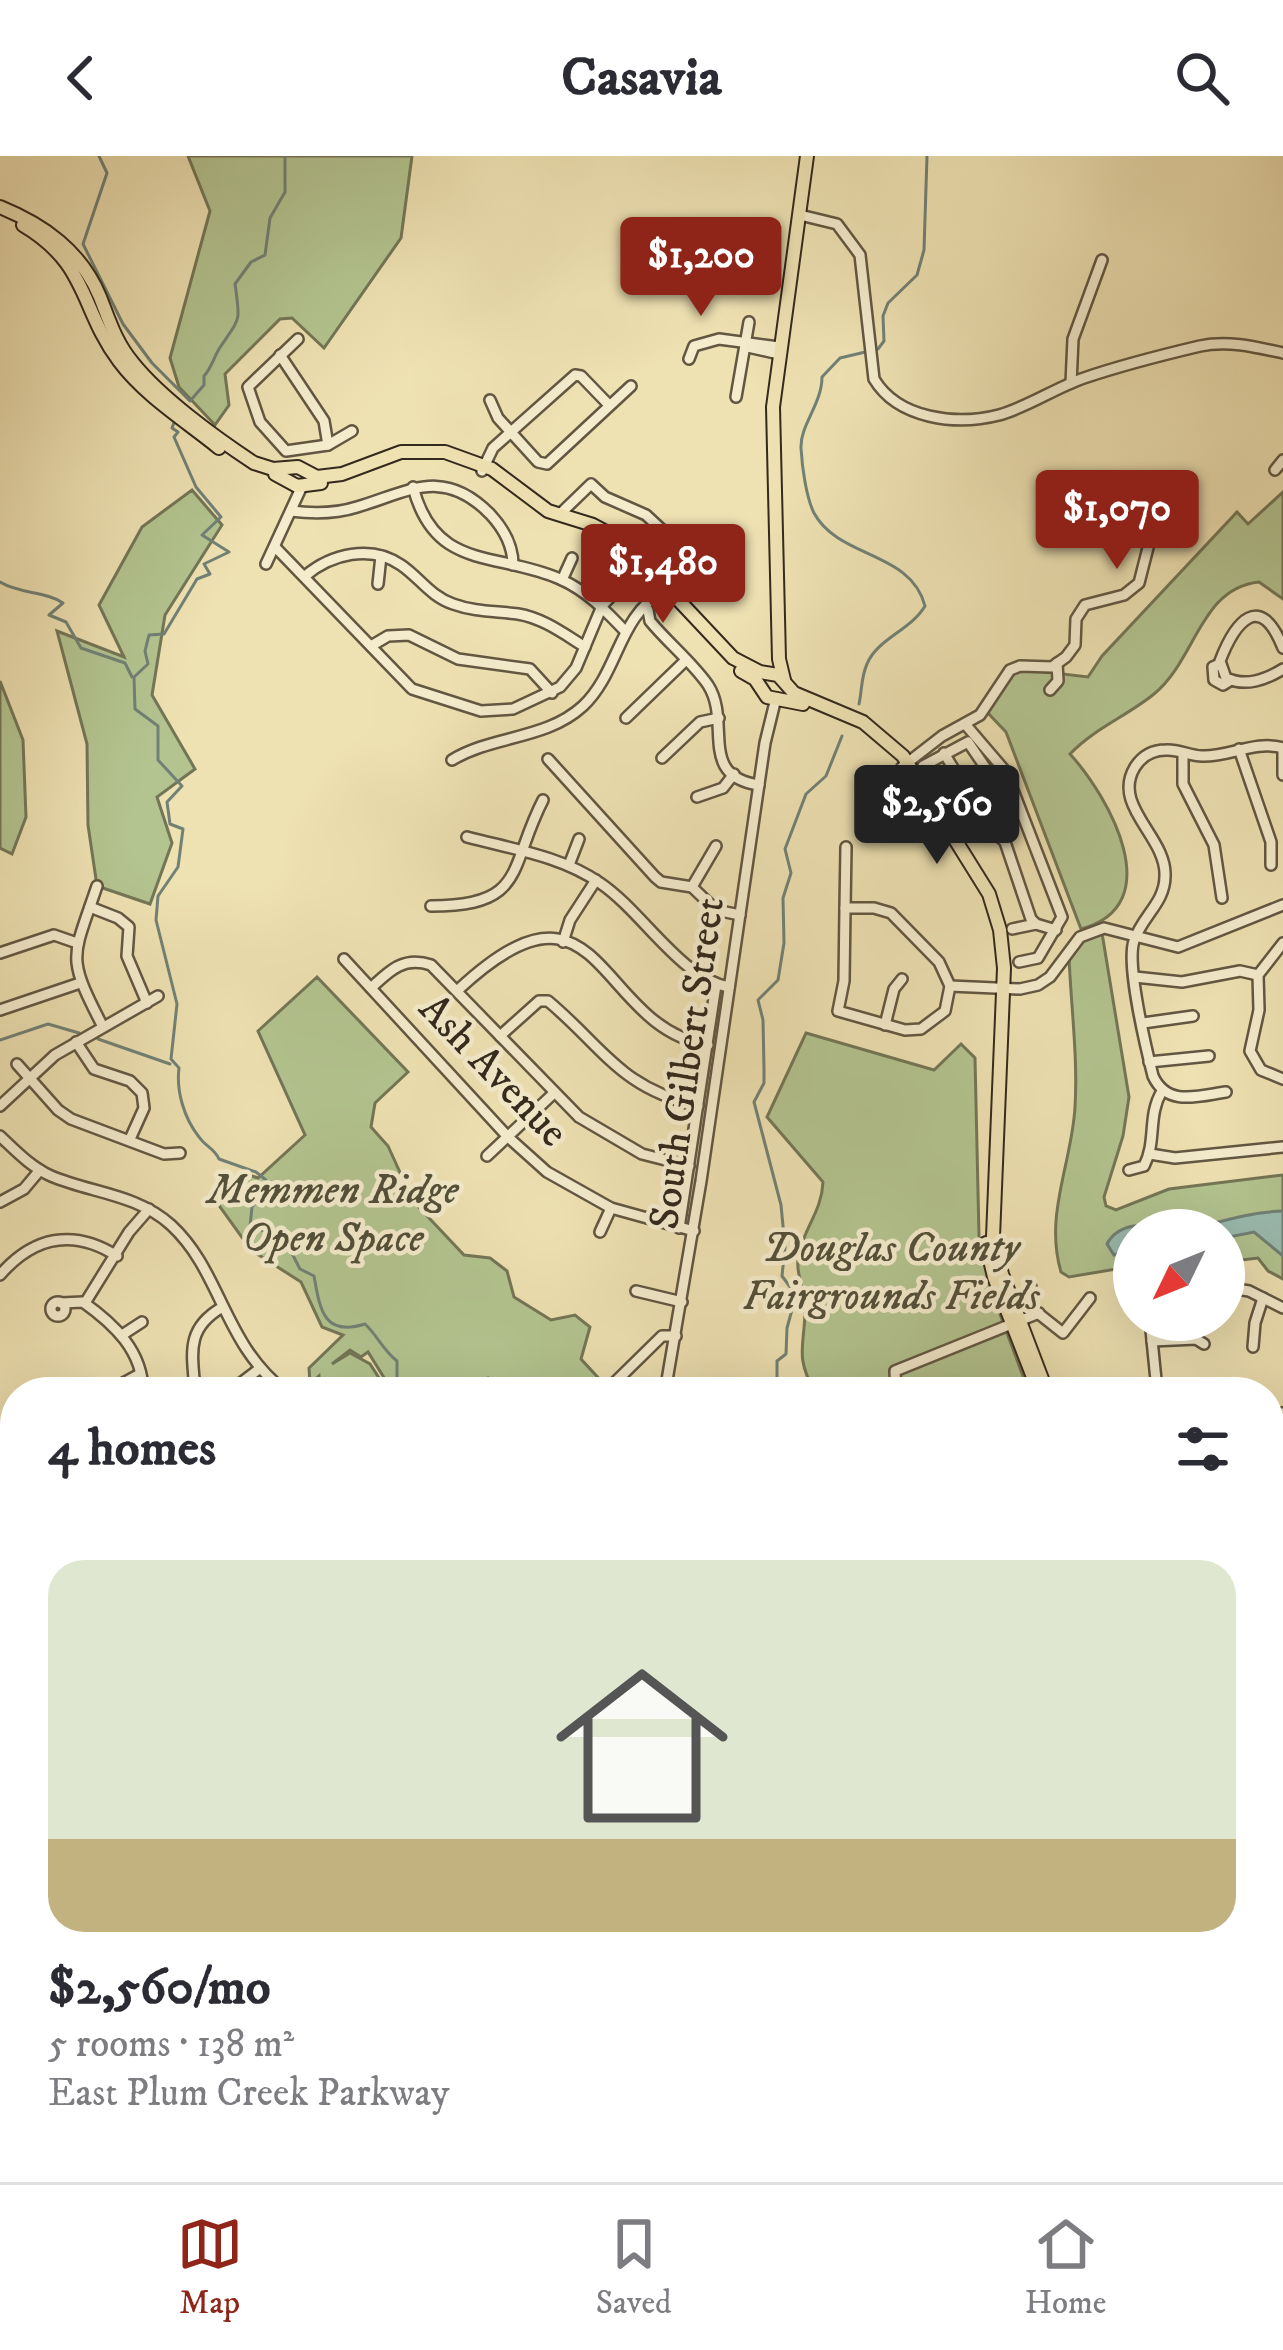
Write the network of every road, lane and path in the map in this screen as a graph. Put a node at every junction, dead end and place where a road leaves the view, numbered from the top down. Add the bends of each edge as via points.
1 (807, 156) edge
2 (0, 211) edge
3 (800, 215) junction
4 (32, 231) junction
5 (51, 233) junction
6 (1102, 260) dead end
7 (749, 322) dead end
8 (298, 339) dead end
9 (746, 343) junction
10 (779, 350) junction
11 (1283, 353) edge
12 (280, 355) junction
13 (689, 359) dead end
14 (1071, 382) junction
15 (631, 386) dead end
16 (736, 397) dead end
17 (490, 400) dead end
18 (609, 405) junction
19 (352, 431) dead end
20 (512, 433) junction
21 (328, 445) junction
22 (296, 449) junction
23 (1283, 460) edge
24 (484, 467) junction
25 (1275, 470) dead end
26 (297, 476) junction
27 (413, 487) junction
28 (292, 506) junction
29 (564, 515) junction
30 (1187, 522) dead end
31 (276, 548) junction
32 (381, 556) junction
33 (572, 558) dead end
34 (266, 564) dead end
35 (512, 565) junction
36 (305, 576) junction
37 (562, 580) junction
38 (378, 584) dead end
39 (666, 589) junction
40 (616, 590) dead end
41 (602, 606) junction
42 (648, 610) junction
43 (693, 622) junction
44 (778, 630) junction
45 (625, 631) junction
46 (721, 645) junction
47 (371, 646) junction
48 (585, 647) junction
49 (1283, 648) edge
50 (686, 660) junction
51 (1057, 663) junction
52 (1283, 669) edge
53 (768, 674) junction
54 (784, 682) junction
55 (760, 689) junction
56 (1050, 690) dead end
57 (552, 693) junction
58 (777, 698) junction
59 (448, 702) junction
60 (513, 709) junction
61 (444, 718) dead end
62 (626, 718) dead end
63 (719, 718) junction
64 (965, 724) junction
65 (521, 737) junction
66 (718, 738) junction
67 (733, 739) dead end
68 (765, 743) junction
69 (1239, 749) junction
70 (1283, 749) edge
71 (1183, 752) junction
72 (944, 753) junction
73 (662, 758) dead end
74 (548, 759) dead end
75 (452, 760) dead end
76 (905, 765) junction
77 (923, 766) dead end
78 (1001, 766) junction
79 (991, 774) junction
80 (734, 775) junction
81 (1283, 776) edge
82 (759, 781) junction
83 (697, 797) dead end
84 (543, 800) dead end
85 (988, 826) junction
86 (467, 837) dead end
87 (579, 839) dead end
88 (716, 846) dead end
89 (846, 847) dead end
90 (523, 852) junction
91 (569, 865) junction
92 (1271, 865) dead end
93 (596, 880) junction
94 (97, 886) dead end
95 (692, 887) junction
96 (1222, 898) dead end
97 (431, 906) dead end
98 (1283, 907) edge
99 (90, 908) junction
100 (845, 908) junction
101 (740, 915) junction
102 (1036, 924) junction
103 (1012, 929) dead end
104 (1057, 930) junction
105 (1136, 936) junction
106 (563, 942) junction
107 (77, 943) junction
108 (1283, 943) edge
109 (1044, 949) junction
110 (0, 953) edge
111 (344, 959) dead end
112 (1061, 960) junction
113 (1019, 962) dead end
114 (1258, 975) junction
115 (1135, 977) junction
116 (902, 979) dead end
117 (80, 983) junction
118 (716, 985) junction
119 (950, 986) junction
120 (730, 987) junction
121 (371, 988) junction
122 (1000, 989) junction
123 (458, 990) junction
124 (158, 996) dead end
125 (147, 1003) junction
126 (0, 1010) edge
127 (1193, 1016) dead end
128 (1143, 1023) junction
129 (885, 1025) junction
130 (103, 1027) junction
131 (500, 1036) junction
132 (76, 1042) junction
133 (709, 1045) junction
134 (1209, 1056) dead end
135 (1149, 1062) junction
136 (16, 1064) dead end
137 (28, 1077) junction
138 (1283, 1079) edge
139 (1162, 1091) junction
140 (1226, 1093) dead end
141 (553, 1094) junction
142 (0, 1106) edge
143 (698, 1106) junction
144 (0, 1136) edge
145 (508, 1137) junction
146 (130, 1139) junction
147 (1283, 1147) edge
148 (180, 1153) dead end
149 (1150, 1154) junction
150 (487, 1156) dead end
151 (689, 1166) junction
152 (40, 1170) junction
153 (1129, 1170) dead end
154 (0, 1202) edge
155 (611, 1208) junction
156 (148, 1209) junction
157 (679, 1228) junction
158 (694, 1231) junction
159 (600, 1232) dead end
160 (116, 1256) junction
161 (0, 1275) edge
162 (1031, 1287) dead end
163 (1245, 1290) edge
164 (636, 1291) dead end
165 (1090, 1298) dead end
166 (1264, 1298) junction
167 (682, 1302) junction
168 (62, 1303) dead end
169 (85, 1303) junction
170 (221, 1308) junction
171 (1283, 1308) edge
172 (1039, 1313) junction
173 (142, 1322) dead end
174 (1016, 1324) junction
175 (122, 1335) junction
176 (676, 1336) junction
177 (1152, 1341) edge
178 (1199, 1341) edge
179 (1204, 1344) dead end
180 (1253, 1347) dead end
181 (259, 1369) junction
182 (140, 1374) junction
183 (134, 1377) edge
184 (140, 1377) edge
185 (193, 1377) edge
186 (249, 1377) edge
187 (268, 1377) edge
188 (620, 1377) edge
189 (668, 1377) edge
190 (895, 1377) edge
191 (1037, 1377) edge
192 (1156, 1377) edge

1 - 3 main road
2 - 4 main road
2 - 5 main road
3 - 10 main road
3 - 14 street via 837,224 860,255 874,379 899,407 946,418 998,415
4 - 5 main road
4 - 26 main road via 74,272 132,377 237,461
5 - 26 main road via 89,276 142,373 248,459
6 - 14 street via 1073,339
7 - 9 street
8 - 12 street
9 - 10 street
9 - 13 street via 704,341
9 - 16 street
10 - 44 main road via 771,438
11 - 14 street via 1202,346
12 - 21 street via 324,422
12 - 22 street via 248,387 260,422 286,451
15 - 18 street
17 - 20 street
18 - 20 street via 574,375
18 - 20 street via 547,464
19 - 21 street
20 - 24 street
21 - 22 street
22 - 26 street
23 - 25 street
24 - 26 main road via 421,450 336,475
24 - 29 main road
26 - 28 street
27 - 28 street via 338,512
27 - 35 street via 447,544
27 - 35 street via 441,487 478,503 508,539
28 - 31 street
29 - 39 main road via 623,541
29 - 39 street via 591,484 646,514 689,555
30 - 51 street via 1152,532 1139,584 1085,605 1075,645
31 - 34 street
31 - 36 street
32 - 36 street via 335,558
32 - 38 street
32 - 48 street via 441,599 535,618
33 - 37 street
35 - 37 street
36 - 47 street
37 - 41 street
39 - 42 street
39 - 43 main road
39 - 45 street
39 - 46 main road
40 - 41 street
41 - 45 street
41 - 48 street
42 - 45 street
42 - 50 street
43 - 46 main road
43 - 55 main road
44 - 53 main road
44 - 54 main road
45 - 65 street via 588,701
46 - 53 main road
47 - 57 street via 409,634 445,656 530,669
47 - 59 street via 412,689
48 - 57 street
49 - 52 street via 1277,632 1252,616 1229,635 1220,664 1231,680 1249,682
50 - 62 street
50 - 63 street via 712,692
51 - 56 street
51 - 64 street via 1005,667
53 - 54 main road
53 - 55 main road
54 - 58 main road
54 - 76 main road via 863,722
55 - 58 main road
55 - 68 street, South Gilbert Street
57 - 60 street
58 - 68 street, South Gilbert Street
58 - 76 main road via 859,729
59 - 60 street
59 - 61 street
60 - 65 street
63 - 66 street
63 - 73 street via 700,722
64 - 76 street
64 - 78 street
65 - 75 street
66 - 67 street
66 - 80 street via 719,756
68 - 82 street, South Gilbert Street
69 - 70 street
69 - 71 street
69 - 92 street via 1271,842
70 - 81 street
71 - 96 street via 1183,784 1214,845
71 - 105 street via 1150,753 1129,783 1166,870 1160,899
72 - 77 street
72 - 79 street via 968,742
72 - 85 street
74 - 95 street via 655,878
76 - 122 main road via 982,897
78 - 79 street
78 - 104 street via 1054,892 1062,916
79 - 85 street via 1012,811
80 - 82 street
80 - 83 street
82 - 101 street, South Gilbert Street
84 - 90 street
85 - 102 street via 1005,842
86 - 90 street
87 - 91 street
88 - 95 street
89 - 100 street
90 - 91 street
90 - 97 street via 512,879 487,899
91 - 93 street
93 - 106 street
93 - 118 street
94 - 99 street
95 - 101 street via 716,910
98 - 105 street via 1186,946
99 - 107 street
99 - 125 street via 129,927 127,956
100 - 119 street via 890,914 939,962
100 - 129 street via 838,1011
101 - 120 street, South Gilbert Street
102 - 103 street
102 - 104 street
104 - 109 street
105 - 112 street via 1090,931
105 - 115 street
106 - 123 street via 506,949
106 - 133 street via 597,961 670,1032
107 - 110 street via 54,935
107 - 117 street
108 - 114 street
109 - 112 street
109 - 113 street
111 - 121 street, Ash Avenue
112 - 122 street via 1038,985
114 - 115 street
114 - 138 street via 1250,1051 1261,1070
115 - 128 street
116 - 129 street
117 - 126 street
117 - 130 street
118 - 120 street
118 - 133 street
119 - 122 street
119 - 129 street via 944,1011 926,1027
120 - 158 street, South Gilbert Street
121 - 123 street via 414,962 431,965
121 - 145 street, Ash Avenue
122 - 174 main road via 992,1228
123 - 131 street
124 - 125 street
125 - 130 street
127 - 128 street
128 - 135 street
130 - 132 street
131 - 141 street
131 - 143 street via 539,1000 548,1001 633,1081
132 - 137 street
132 - 146 street via 90,1066 142,1093
133 - 143 street
134 - 135 street
135 - 139 street
136 - 137 street
137 - 142 street
137 - 146 street via 71,1119
139 - 140 street via 1187,1098
139 - 149 street via 1151,1115
141 - 145 street
141 - 151 street via 623,1146
143 - 151 street
144 - 152 street
145 - 150 street
145 - 155 street, Ash Avenue via 547,1172
146 - 148 street
147 - 149 street
149 - 153 street
151 - 157 street
152 - 154 street
152 - 156 street
155 - 157 street, Ash Avenue
155 - 159 street
156 - 160 street
156 - 170 street via 189,1246
157 - 158 street, Ash Avenue
158 - 167 street, South Gilbert Street
160 - 161 street via 83,1240 51,1239
160 - 169 street
162 - 172 street
163 - 166 street
164 - 167 street
165 - 172 street via 1067,1332
166 - 171 street
166 - 180 street
167 - 176 street, South Gilbert Street
168 - 169 street
169 - 175 street
170 - 181 street
170 - 185 street via 192,1339
172 - 174 street
173 - 175 street
174 - 190 street
174 - 191 main road
175 - 182 street
176 - 188 street via 662,1336
176 - 189 street, South Gilbert Street
177 - 192 street
178 - 179 street
181 - 186 street
181 - 187 street
182 - 183 street
182 - 184 street

